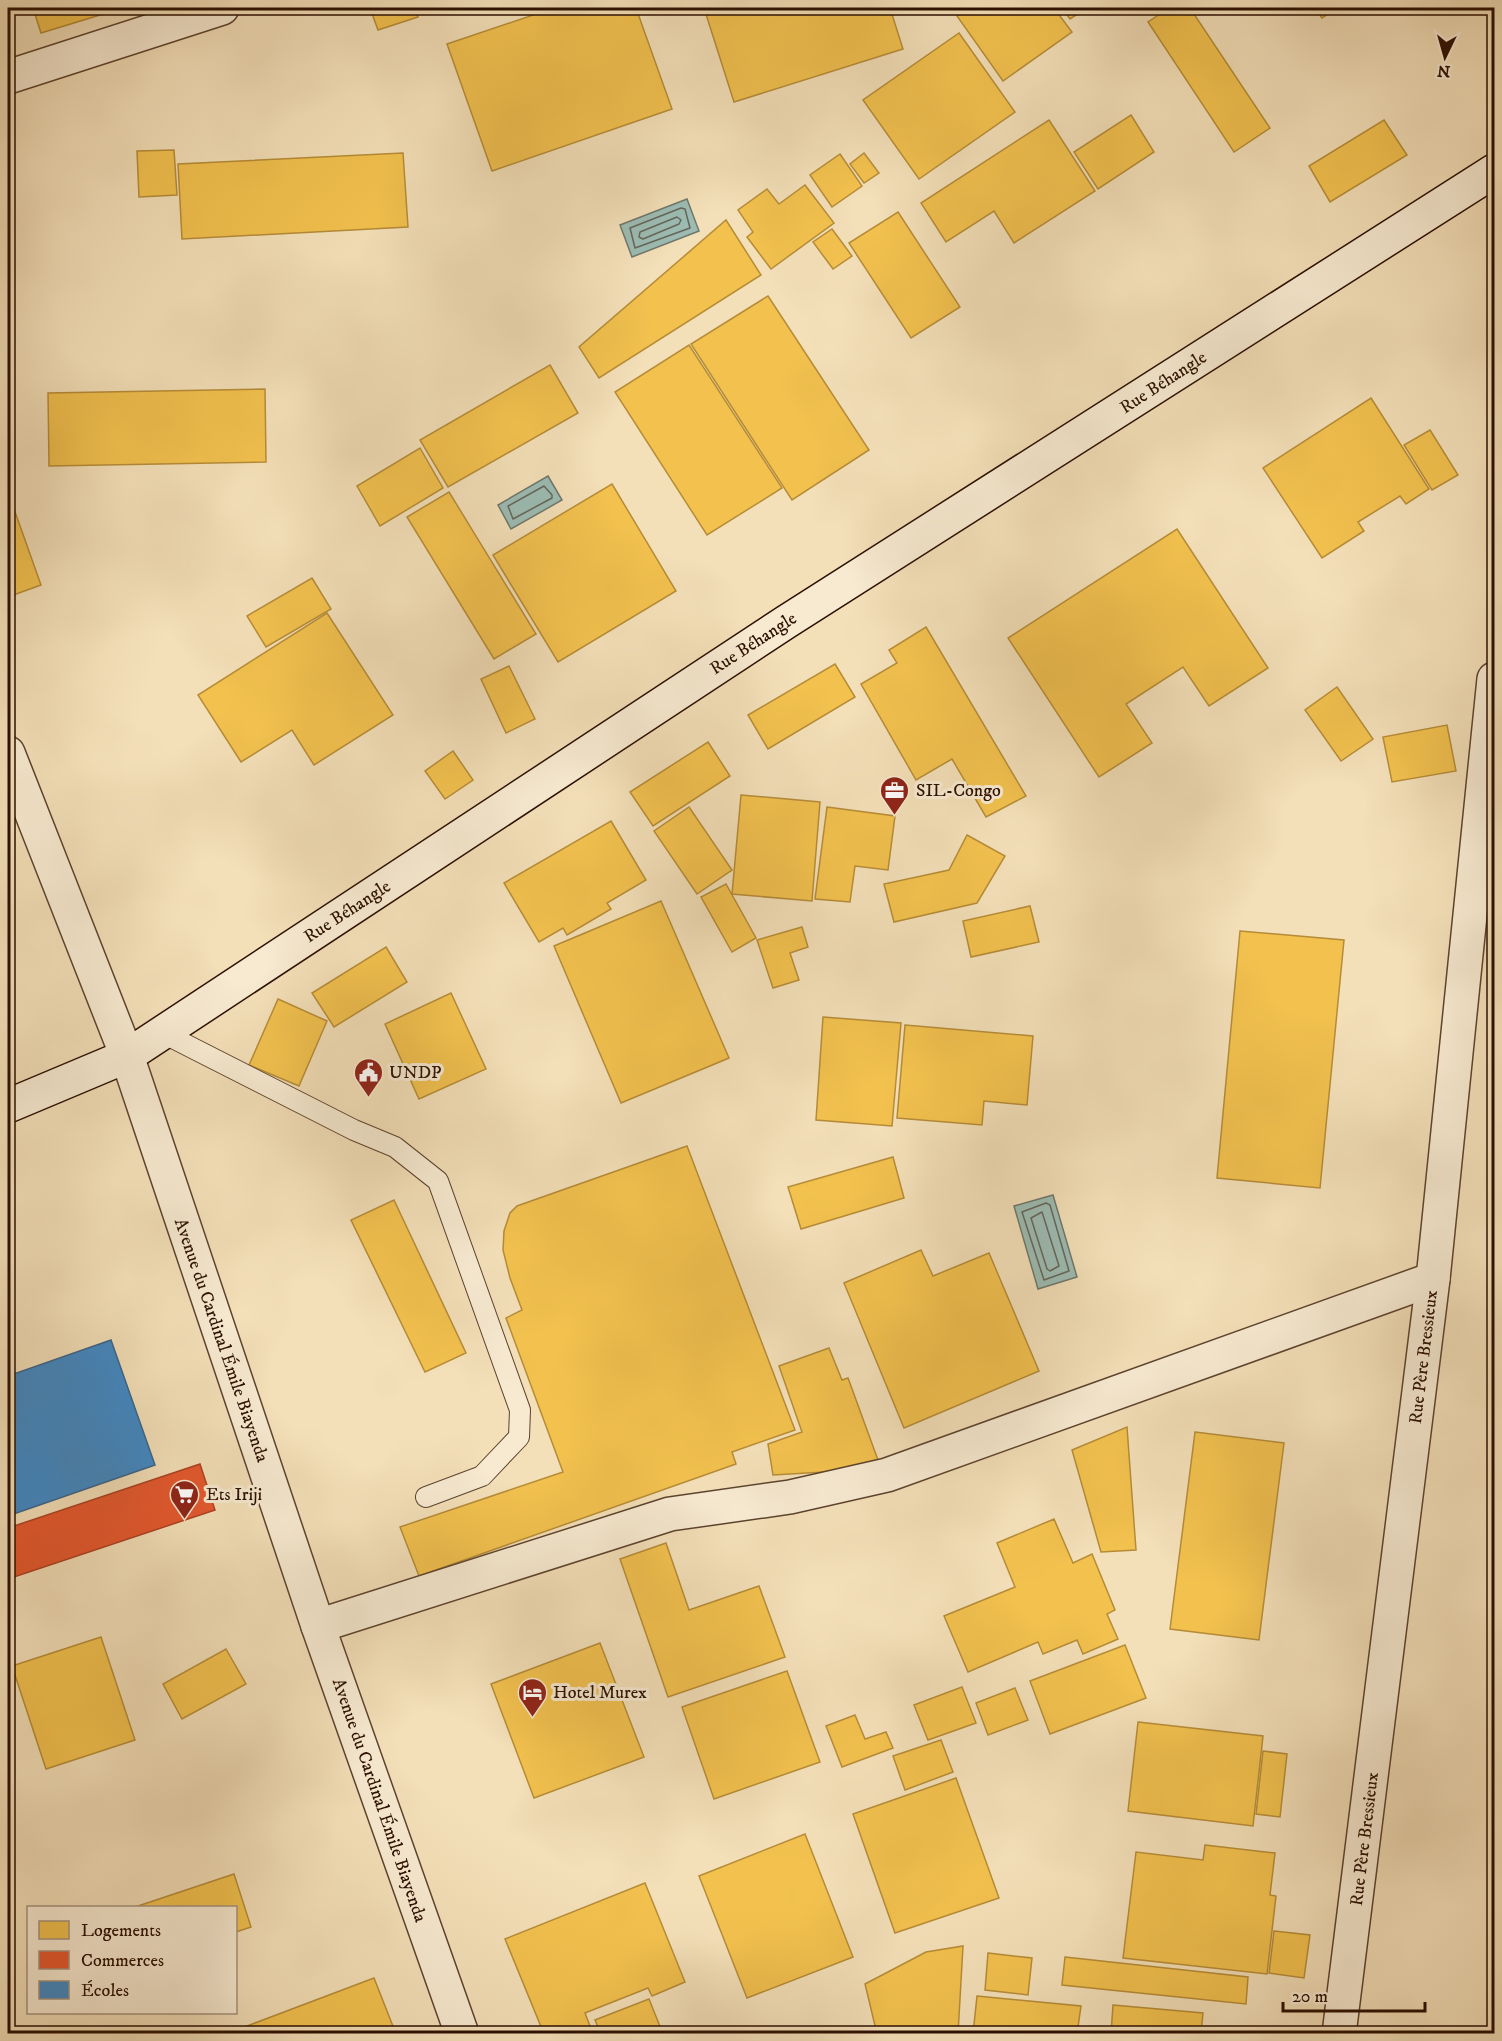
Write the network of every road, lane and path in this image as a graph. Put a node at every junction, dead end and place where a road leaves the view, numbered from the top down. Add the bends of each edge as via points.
1 (222, 8) edge
2 (8, 77) edge
3 (1494, 171) edge
4 (1494, 679) edge
5 (8, 753) edge
6 (163, 1033) junction
7 (127, 1056) junction
8 (8, 1106) edge
9 (1433, 1279) junction
10 (426, 1497) dead end
11 (318, 1626) junction
12 (462, 2034) edge
13 (1339, 2034) edge

1 - 2 street
3 - 6 street, Rue Béhangle via 786,622
4 - 9 street, Rue Père Bressieux
5 - 7 street, Avenue du Cardinal Émile Biayenda
6 - 7 street, Rue Béhangle
6 - 10 lane via 395,1147 438,1181 520,1410 519,1437 482,1476
7 - 8 street, Rue Béhangle
7 - 11 street, Avenue du Cardinal Émile Biayenda
9 - 11 street via 887,1474 790,1497 670,1514
9 - 13 street, Rue Père Bressieux
11 - 12 street, Avenue du Cardinal Émile Biayenda

